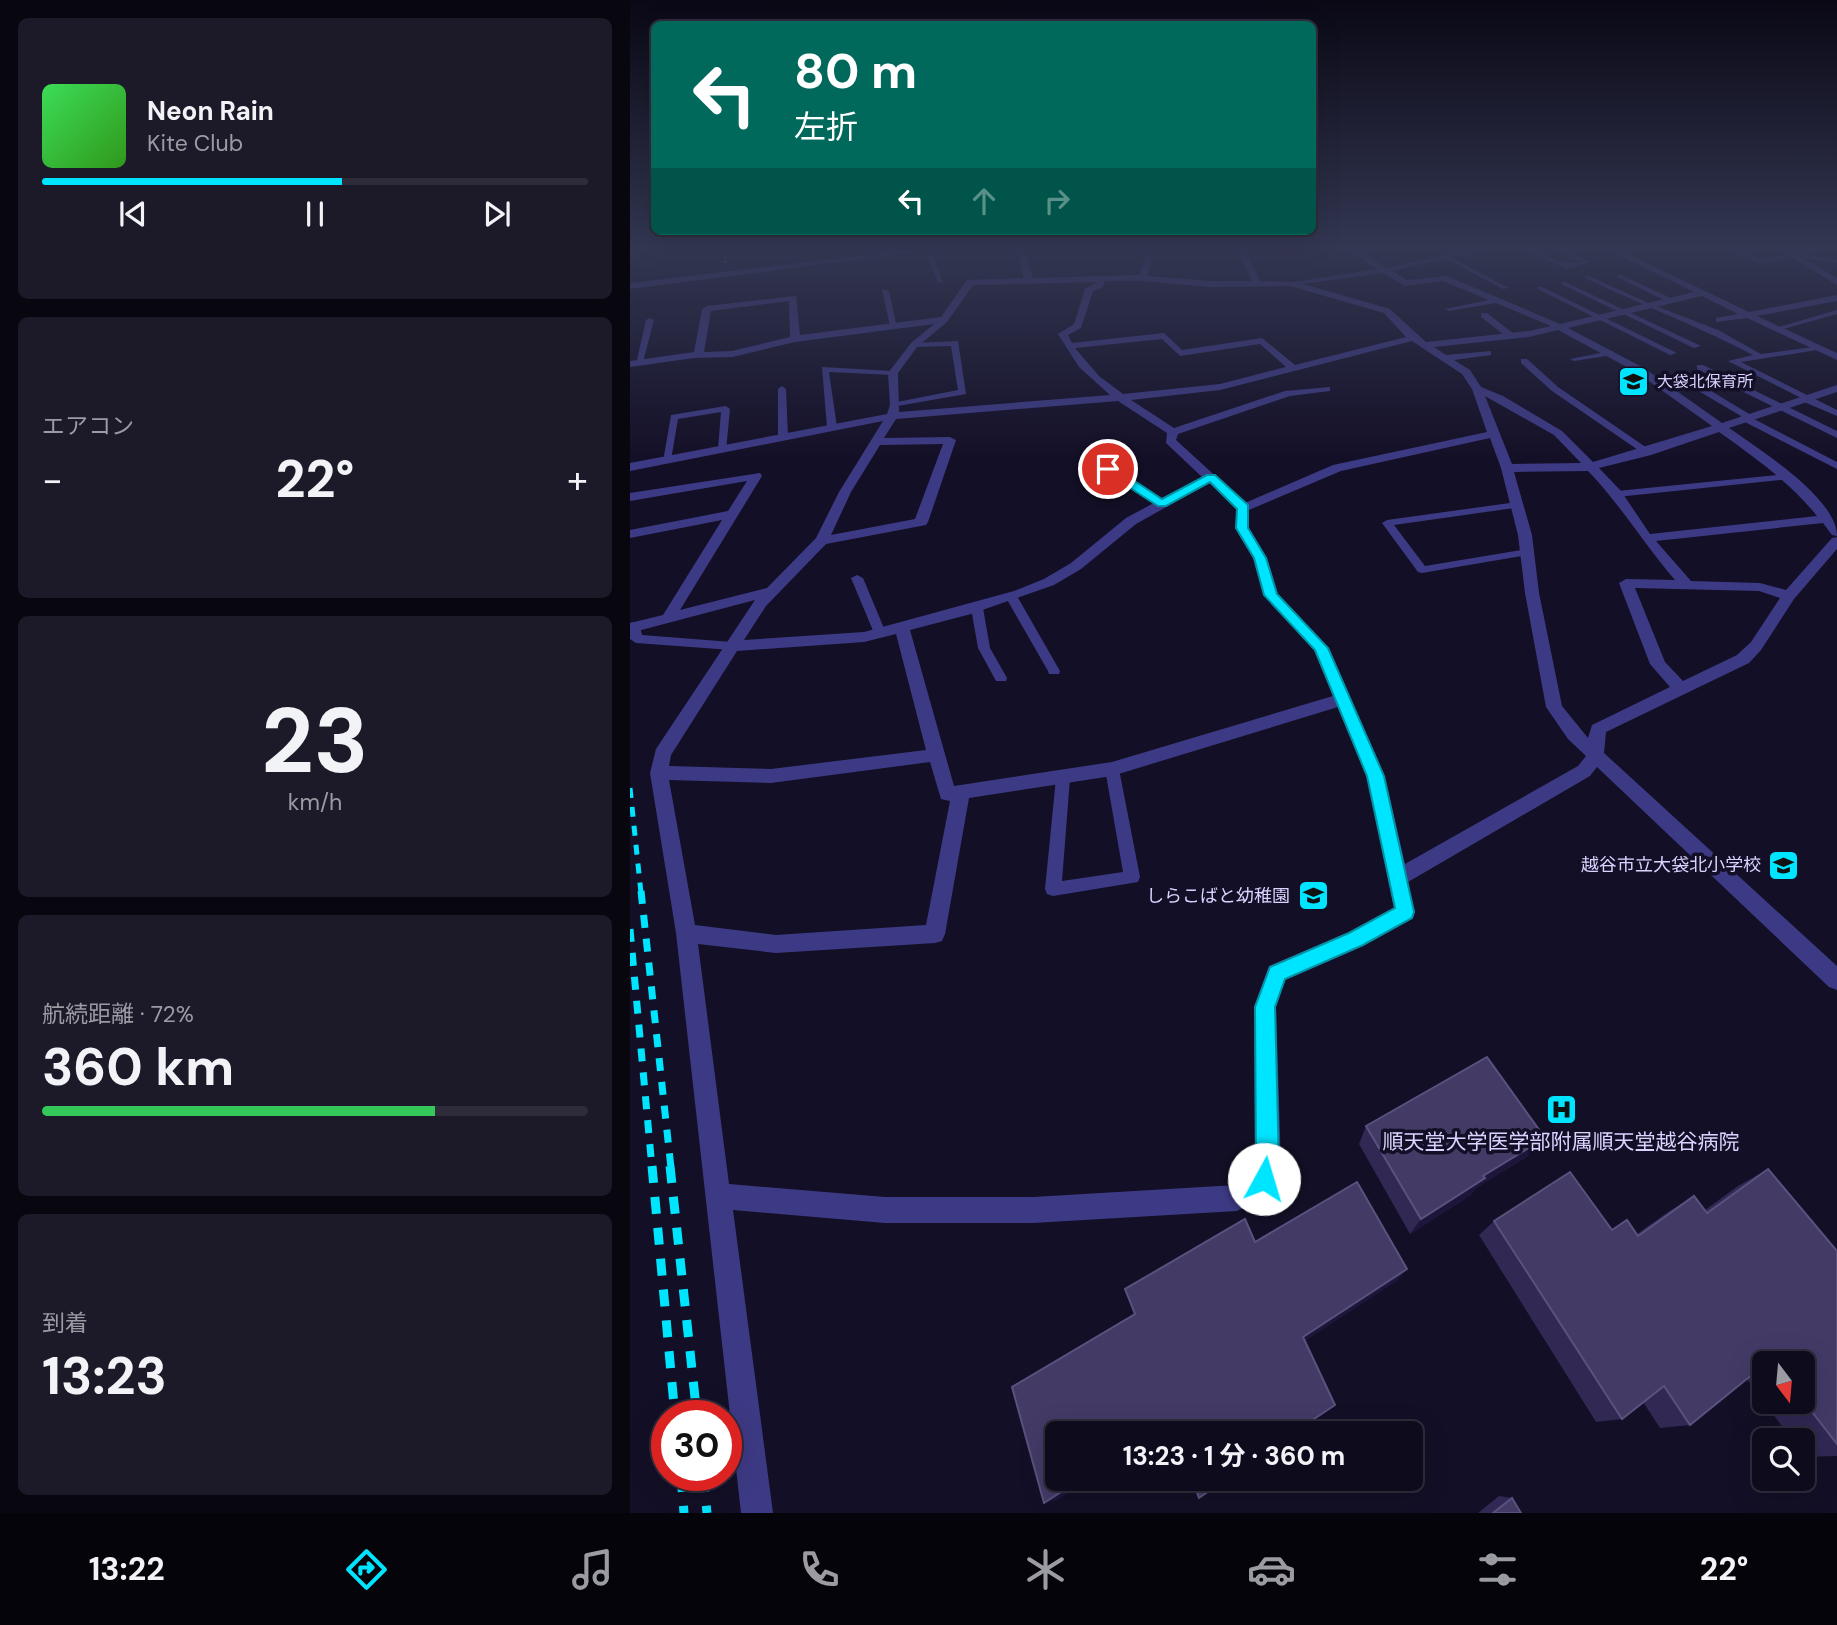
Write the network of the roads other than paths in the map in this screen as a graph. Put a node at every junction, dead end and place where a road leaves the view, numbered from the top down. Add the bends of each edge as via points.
1 (705, 319) edge
2 (794, 319) edge
3 (892, 319) edge
4 (1080, 319) edge
5 (1394, 319) edge
6 (1489, 319) edge
7 (1542, 319) edge
8 (1592, 319) edge
9 (1602, 319) edge
10 (1637, 319) edge
11 (1682, 319) edge
12 (1725, 319) edge
13 (1754, 319) edge
14 (1808, 319) edge
15 (650, 320) dead end
16 (943, 320) joint
17 (1719, 320) dead end
18 (894, 326) junction
19 (1560, 326) junction
20 (1776, 329) junction
21 (1511, 336) junction
22 (1413, 338) junction
23 (795, 339) junction
24 (914, 345) junction
25 (1427, 345) junction
26 (1068, 346) junction
27 (1697, 346) dead end
28 (1817, 348) junction
29 (1488, 353) dead end
30 (1610, 353) junction
31 (1673, 353) dead end
32 (699, 354) junction
33 (1758, 355) junction
34 (1837, 357) edge
35 (1446, 358) junction
36 (1574, 359) dead end
37 (1524, 361) dead end
38 (634, 363) edge
39 (1700, 367) dead end
40 (1293, 368) junction
41 (893, 373) junction
42 (1693, 384) dead end
43 (1837, 388) edge
44 (782, 389) dead end
45 (1326, 389) dead end
46 (1477, 389) junction
47 (1123, 398) junction
48 (1807, 398) junction
49 (1779, 407) junction
50 (894, 410) junction
51 (1837, 413) edge
52 (1746, 418) junction
53 (832, 427) junction
54 (1718, 427) junction
55 (1173, 432) junction
56 (1492, 434) junction
57 (1837, 435) edge
58 (783, 437) junction
59 (876, 442) junction
60 (723, 449) junction
61 (1647, 452) junction
62 (666, 460) junction
63 (630, 467) edge
64 (1589, 467) junction
65 (1837, 467) edge
66 (1507, 468) junction
67 (1108, 469) dead end
68 (1211, 477) junction
69 (1787, 477) junction
70 (1617, 494) junction
71 (630, 497) edge
72 (1162, 504) junction
73 (1517, 505) junction
74 (1243, 508) junction
75 (734, 514) junction
76 (1826, 519) junction
77 (1837, 532) edge
78 (630, 534) edge
79 (1646, 538) junction
80 (822, 540) junction
81 (1837, 541) edge
82 (1527, 552) junction
83 (857, 578) dead end
84 (1686, 584) junction
85 (770, 592) junction
86 (1012, 596) junction
87 (1788, 596) junction
88 (977, 608) junction
89 (630, 609) edge
90 (668, 618) junction
91 (632, 627) edge
92 (902, 628) junction
93 (880, 634) junction
94 (732, 646) junction
95 (1054, 671) dead end
96 (1001, 678) dead end
97 (1679, 687) junction
98 (1341, 700) junction
99 (936, 755) junction
100 (1595, 757) junction
101 (1112, 769) junction
102 (659, 773) junction
103 (1063, 778) junction
104 (961, 792) junction
105 (1398, 878) junction
106 (686, 933) junction
107 (1837, 980) edge
108 (720, 1196) junction
109 (757, 1513) edge

1 - 32 street
2 - 23 street
3 - 18 lane
4 - 26 street via 1078,326 1063,334
5 - 22 street
6 - 21 lane
7 - 19 street
8 - 19 street
9 - 31 lane
10 - 27 lane
11 - 33 lane
12 - 17 street
13 - 20 street
14 - 20 lane
15 - 38 lane
16 - 18 street
16 - 24 street
18 - 23 street
19 - 21 street
19 - 30 street
20 - 28 street
21 - 25 street
22 - 25 street
22 - 40 street
23 - 32 street via 732,354
24 - 41 street
24 - 50 lane via 955,343 964,392
25 - 35 street
26 - 40 street via 1164,336 1180,353 1262,341
26 - 47 street via 1097,381
28 - 33 lane
28 - 34 street
29 - 35 street
30 - 36 lane
30 - 54 street
32 - 38 street
33 - 48 lane via 1732,361
35 - 46 street via 1466,372
37 - 61 lane via 1555,389
39 - 49 lane
40 - 47 street via 1220,387
41 - 50 street
41 - 53 lane via 825,369
42 - 52 lane
43 - 48 street
44 - 58 lane
45 - 55 street via 1289,393
46 - 56 street
46 - 64 street via 1558,433
47 - 50 street
47 - 55 street
48 - 49 street
48 - 51 lane
49 - 52 street
49 - 57 lane
50 - 53 street
50 - 59 street
52 - 54 street
52 - 65 lane
53 - 58 street
54 - 61 street
54 - 69 street
55 - 68 street via 1170,441
56 - 66 street
56 - 74 street via 1337,468
58 - 60 street
59 - 80 street
59 - 80 street via 950,440 921,522
60 - 62 street
60 - 62 lane via 726,410 674,417
61 - 64 street
62 - 63 street
64 - 66 street
64 - 70 street
66 - 73 street
67 - 72 lane
68 - 72 street
68 - 74 street
69 - 70 lane
69 - 76 street
70 - 79 street
71 - 75 street via 756,476
72 - 86 street via 1131,521 1076,566
73 - 82 street
73 - 82 lane via 1387,523 1422,570
74 - 98 street via 1242,528 1260,558 1271,595 1321,648
75 - 78 street
75 - 90 street
76 - 77 street
76 - 79 street
79 - 84 street
80 - 85 street
81 - 87 street
82 - 100 street via 1554,707
83 - 93 lane
84 - 87 street via 1760,587
84 - 97 street via 1626,583 1658,664
85 - 90 street
85 - 94 street
86 - 88 street
86 - 95 lane
87 - 97 street via 1743,659
88 - 92 street
88 - 96 lane via 984,648
89 - 91 street
90 - 91 street
91 - 94 lane via 636,639
92 - 93 street
92 - 99 street
93 - 94 street
94 - 102 street via 662,754
97 - 100 street via 1598,729
98 - 101 street
98 - 105 street via 1376,776
99 - 102 street via 771,776
99 - 104 street via 947,794
100 - 105 street via 1584,771
100 - 107 street
101 - 103 street
101 - 103 lane via 1132,877 1053,889
102 - 106 street
103 - 104 street
104 - 106 street via 935,934 776,944
105 - 108 street via 1405,912 1277,973 1265,1007 1268,1166 1264,1179 1251,1192 1237,1198 1033,1210 885,1210
106 - 108 street
108 - 109 street

